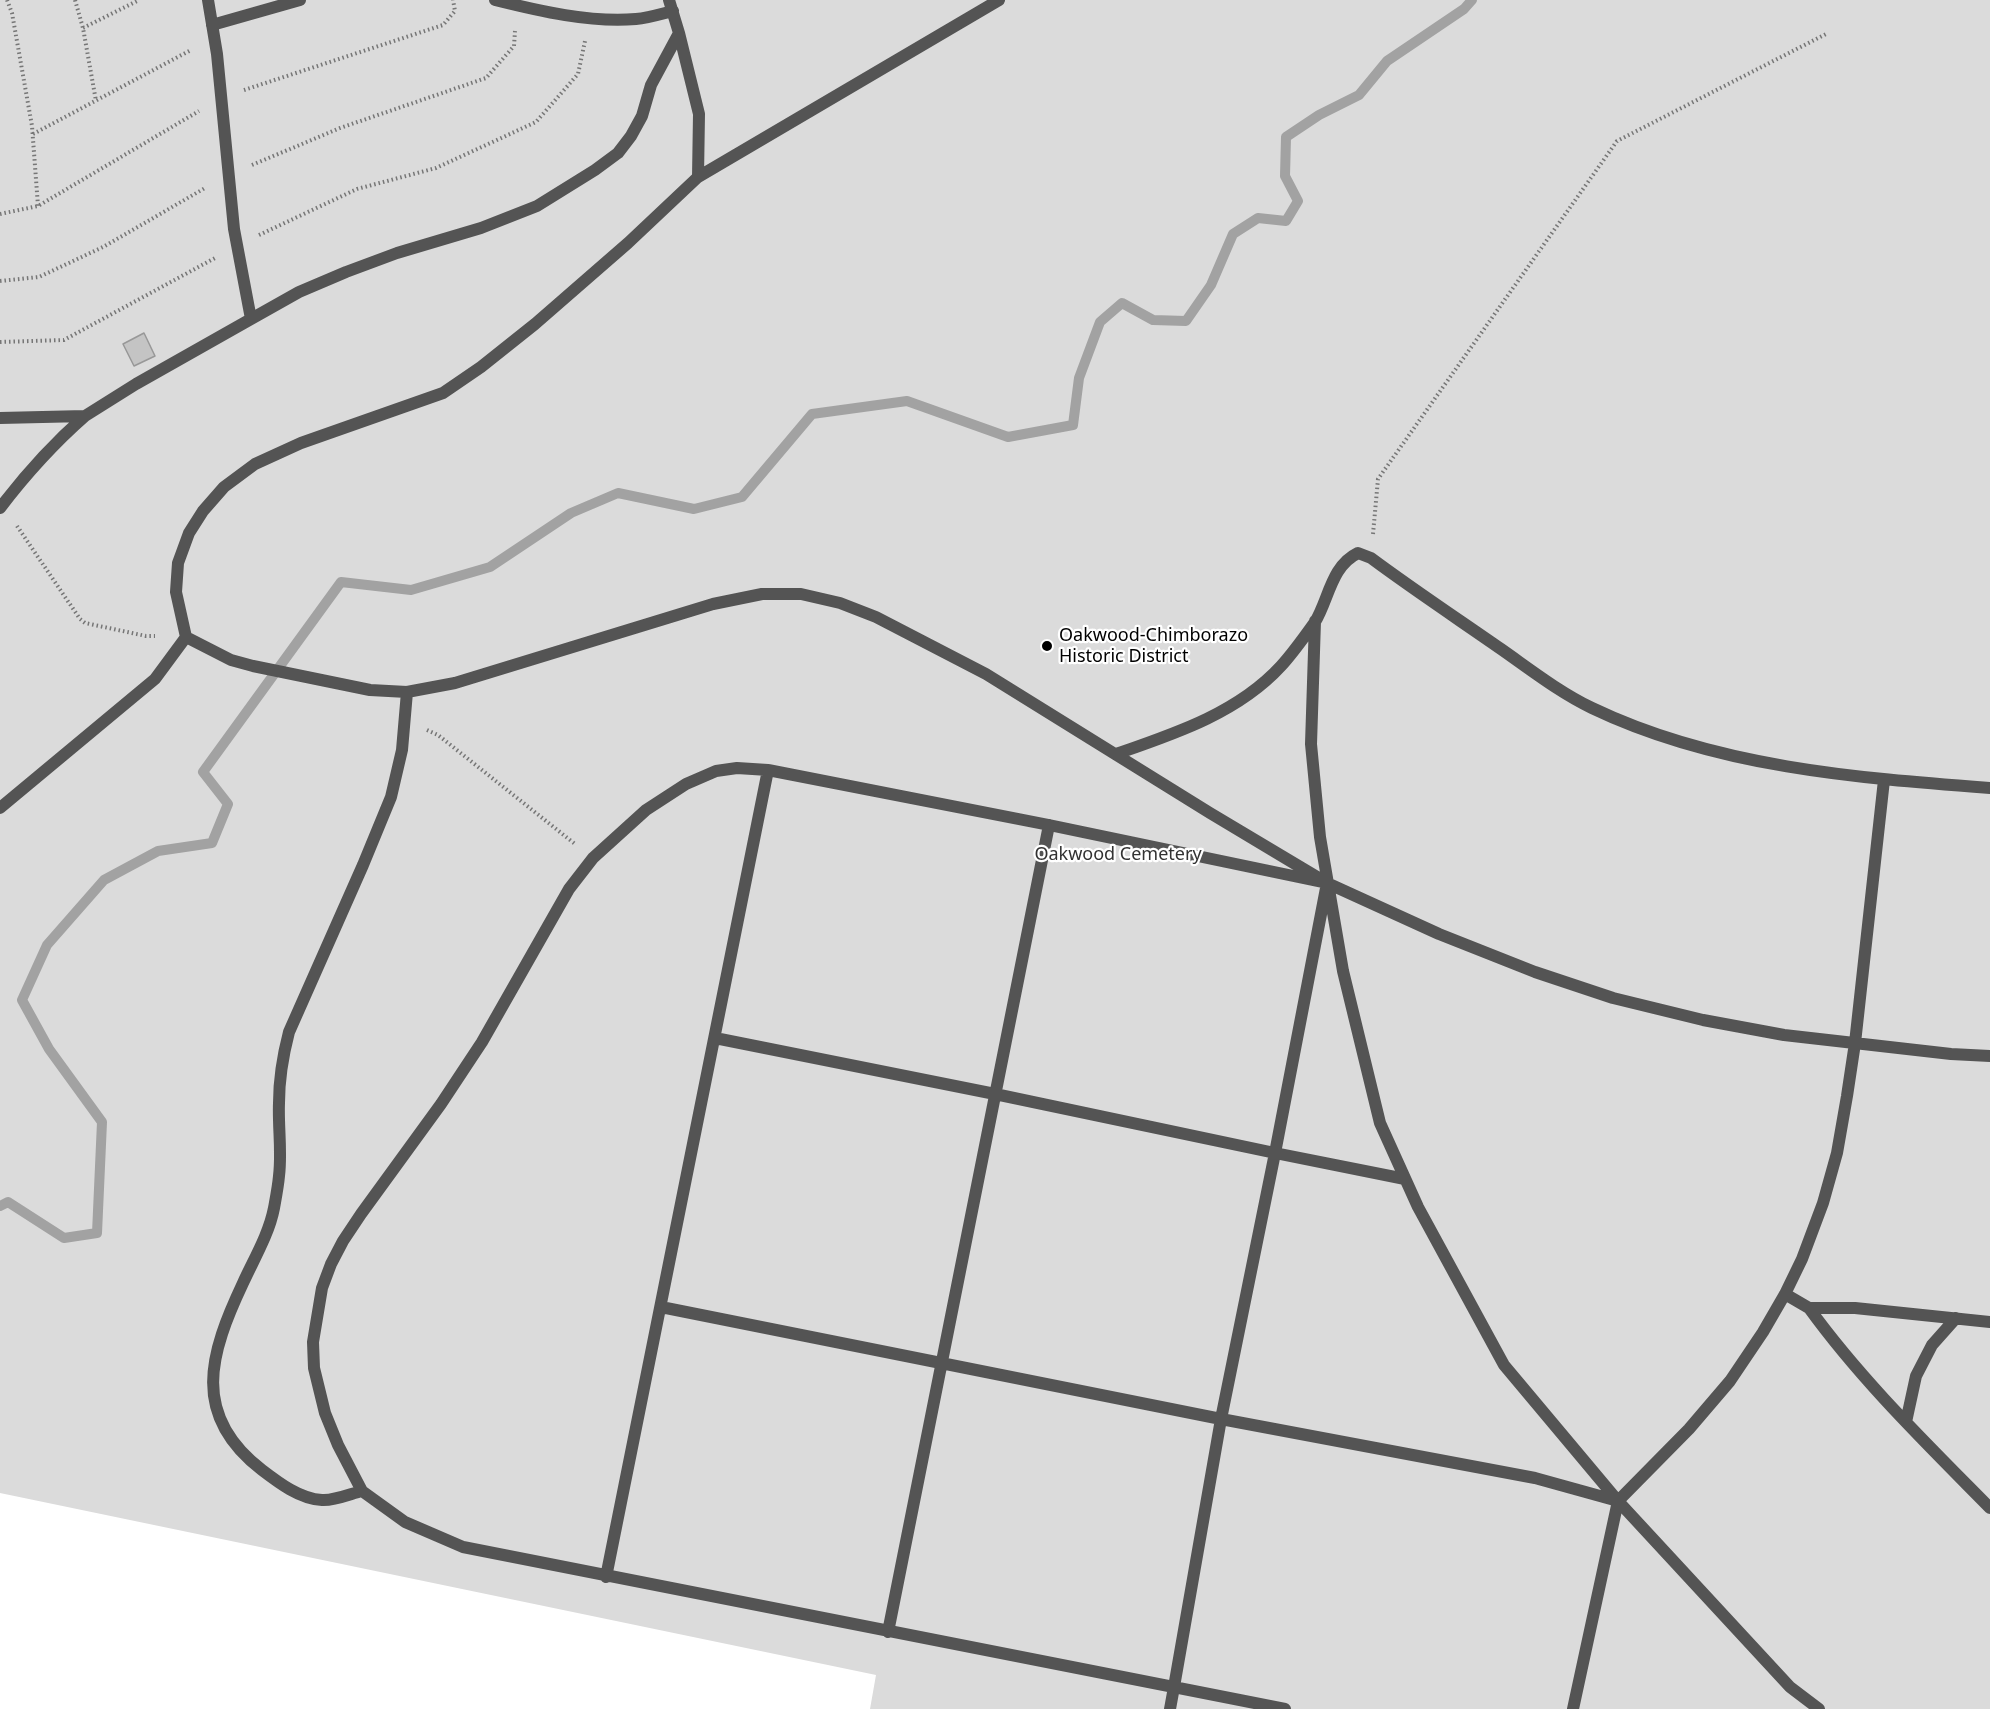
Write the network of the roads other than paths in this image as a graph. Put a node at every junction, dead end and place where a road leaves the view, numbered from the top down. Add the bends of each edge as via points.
1 (208, 0) edge
2 (299, 0) edge
3 (495, 0) edge
4 (999, 0) edge
5 (671, 5) edge
6 (212, 25) junction
7 (679, 33) junction
8 (698, 177) junction
9 (251, 319) junction
10 (85, 416) junction
11 (0, 418) edge
12 (0, 507) edge
13 (1315, 621) junction
14 (186, 637) junction
15 (407, 692) junction
16 (1116, 754) junction
17 (768, 770) junction
18 (1884, 780) junction
19 (1990, 788) edge
20 (0, 808) edge
21 (1049, 825) junction
22 (1327, 882) junction
23 (715, 1038) junction
24 (1855, 1043) junction
25 (1990, 1056) edge
26 (995, 1094) junction
27 (1275, 1153) junction
28 (1405, 1179) junction
29 (1785, 1294) junction
30 (661, 1307) junction
31 (1809, 1308) junction
32 (1956, 1318) junction
33 (1990, 1322) edge
34 (941, 1364) junction
35 (1221, 1419) junction
36 (1906, 1422) junction
37 (362, 1491) junction
38 (1618, 1501) junction
39 (1990, 1508) edge
40 (606, 1577) junction
41 (888, 1632) junction
42 (1174, 1688) junction
43 (1170, 1709) edge
44 (1285, 1709) edge
45 (1573, 1709) edge
46 (1819, 1709) edge

1 - 6 lane
2 - 6 lane
3 - 5 lane via 590,18 636,19
4 - 8 lane
5 - 7 lane
6 - 9 lane via 237,246
7 - 8 lane via 699,114
7 - 9 lane via 651,85 631,136 618,153 596,170 537,206 346,272
8 - 14 lane via 535,324 443,393 301,443 255,464 224,486 202,511 178,563 176,592
9 - 10 lane
10 - 11 lane
10 - 12 lane via 55,443
13 - 16 lane via 1281,666 1250,694 1208,719
13 - 18 lane via 1338,571 1346,559 1358,553 1371,558 1555,688 1592,708 1733,755
13 - 22 lane via 1311,744
14 - 15 lane via 231,660 254,666 370,690
14 - 20 lane via 155,679
15 - 16 lane via 454,683 713,604 762,594 801,594 840,603 886,622 986,674
15 - 37 lane via 402,750 391,796 289,1032 282,1059 279,1175 273,1211 217,1347 213,1374 214,1399 222,1426 249,1460 300,1495 323,1500
16 - 22 lane
17 - 21 lane
17 - 23 lane
17 - 37 lane via 716,771 686,784 646,810 593,858 569,889 476,1051 343,1241 322,1288 313,1342 314,1368 329,1424
18 - 19 lane
18 - 24 lane
21 - 22 lane
21 - 26 lane
22 - 24 lane via 1439,934 1613,998 1703,1020
22 - 27 lane
22 - 28 lane via 1343,971 1380,1123
23 - 26 lane
23 - 30 lane
24 - 25 lane
24 - 29 lane via 1837,1153 1826,1193
26 - 27 lane
26 - 34 lane
27 - 28 lane
27 - 35 lane
28 - 38 lane via 1504,1365
29 - 31 lane
29 - 38 lane via 1730,1381
30 - 34 lane
30 - 40 lane
31 - 32 lane via 1855,1308
31 - 36 lane via 1836,1346
32 - 33 lane
32 - 36 lane via 1932,1345 1916,1376
34 - 35 lane
34 - 41 lane
35 - 38 lane via 1535,1478
35 - 42 lane
36 - 39 lane
37 - 40 lane via 405,1522 463,1547
38 - 45 lane
38 - 46 lane via 1790,1687
40 - 41 lane
41 - 42 lane
42 - 43 lane
42 - 44 lane

